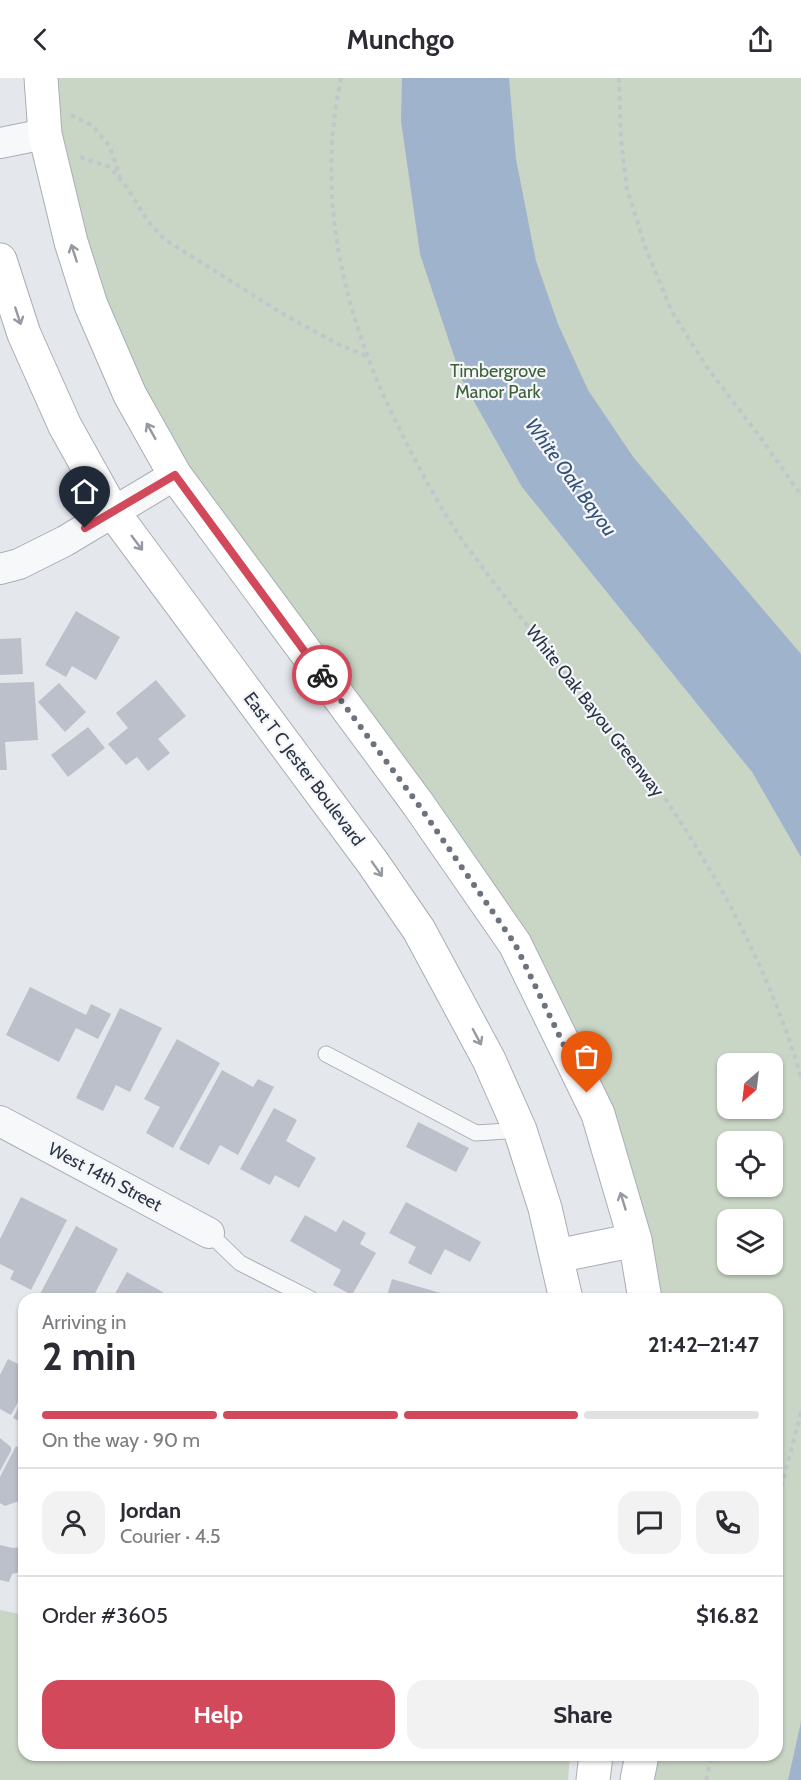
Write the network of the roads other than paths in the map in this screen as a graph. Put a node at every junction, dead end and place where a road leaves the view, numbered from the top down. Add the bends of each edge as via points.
1 (40, 78) edge
2 (55, 124) junction
3 (0, 143) edge
4 (0, 260) edge
5 (175, 475) junction
6 (113, 512) junction
7 (0, 568) edge
8 (326, 1054) dead end
9 (0, 1121) edge
10 (520, 1130) junction
11 (209, 1233) joint
12 (635, 1240) junction
13 (557, 1256) junction
14 (299, 1293) edge
15 (565, 1293) edge
16 (644, 1293) edge
17 (595, 1761) edge
18 (641, 1761) edge
19 (593, 1780) edge
20 (636, 1780) edge

1 - 2 street via 42,114
2 - 3 street
5 -> 2 street via 130,395 91,305 71,242
4 -> 6 street, East T C Jester Boulevard via 42,375 65,426
5 - 6 street
12 -> 5 street via 597,1114 515,944 418,804
6 - 7 street via 19,564
6 -> 10 street, East T C Jester Boulevard via 419,930 489,1060
8 - 10 lane via 476,1133
9 - 11 street, West 14th Street
10 - 13 street, East T C Jester Boulevard
11 - 14 lane via 240,1263
12 - 13 street
12 - 16 street
13 - 15 street, East T C Jester Boulevard
17 - 19 street
18 - 20 street

